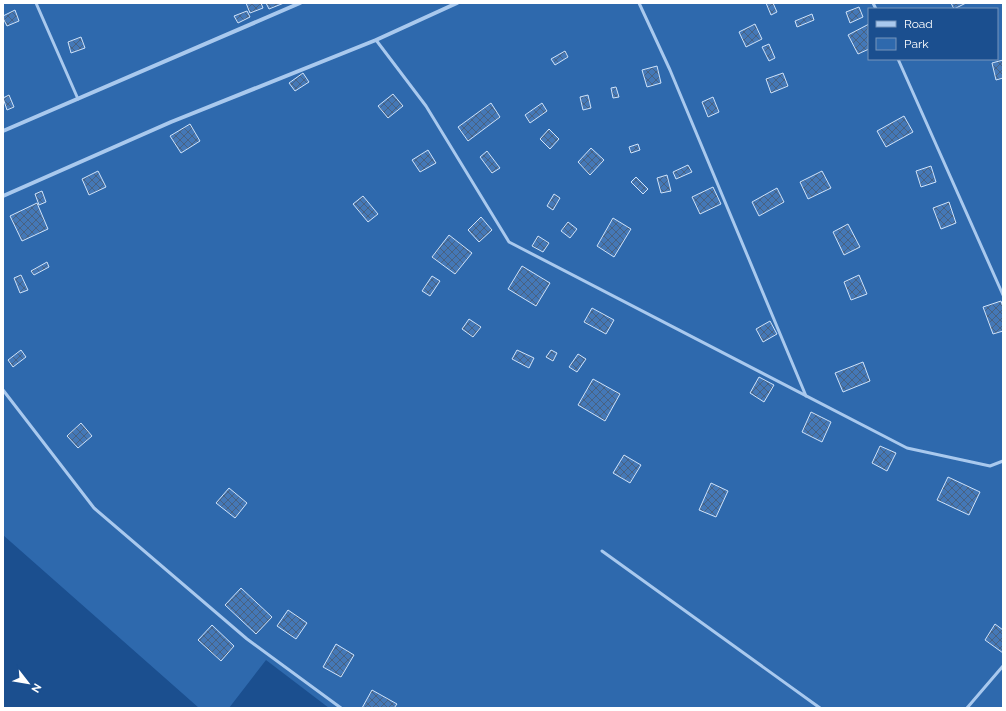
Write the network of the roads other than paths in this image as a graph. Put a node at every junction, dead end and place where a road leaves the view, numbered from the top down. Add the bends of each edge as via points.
1 (36, 3) edge
2 (300, 3) edge
3 (457, 3) edge
4 (638, 3) edge
5 (376, 40) junction
6 (898, 60) edge
7 (78, 99) junction
8 (3, 131) edge
9 (3, 196) edge
10 (1003, 295) edge
11 (3, 390) edge
12 (806, 396) junction
13 (1003, 461) edge
14 (602, 551) dead end
15 (1003, 666) edge
16 (341, 708) edge
17 (820, 708) edge
18 (967, 708) edge

1 - 7 lane
2 - 7 street
3 - 5 street
4 - 12 lane via 670,70
5 - 9 street via 171,122
5 - 12 lane via 426,106 509,242
6 - 10 lane
7 - 8 street
11 - 16 lane via 94,508 247,639
12 - 13 lane via 907,448 990,466
14 - 17 lane
15 - 18 lane

